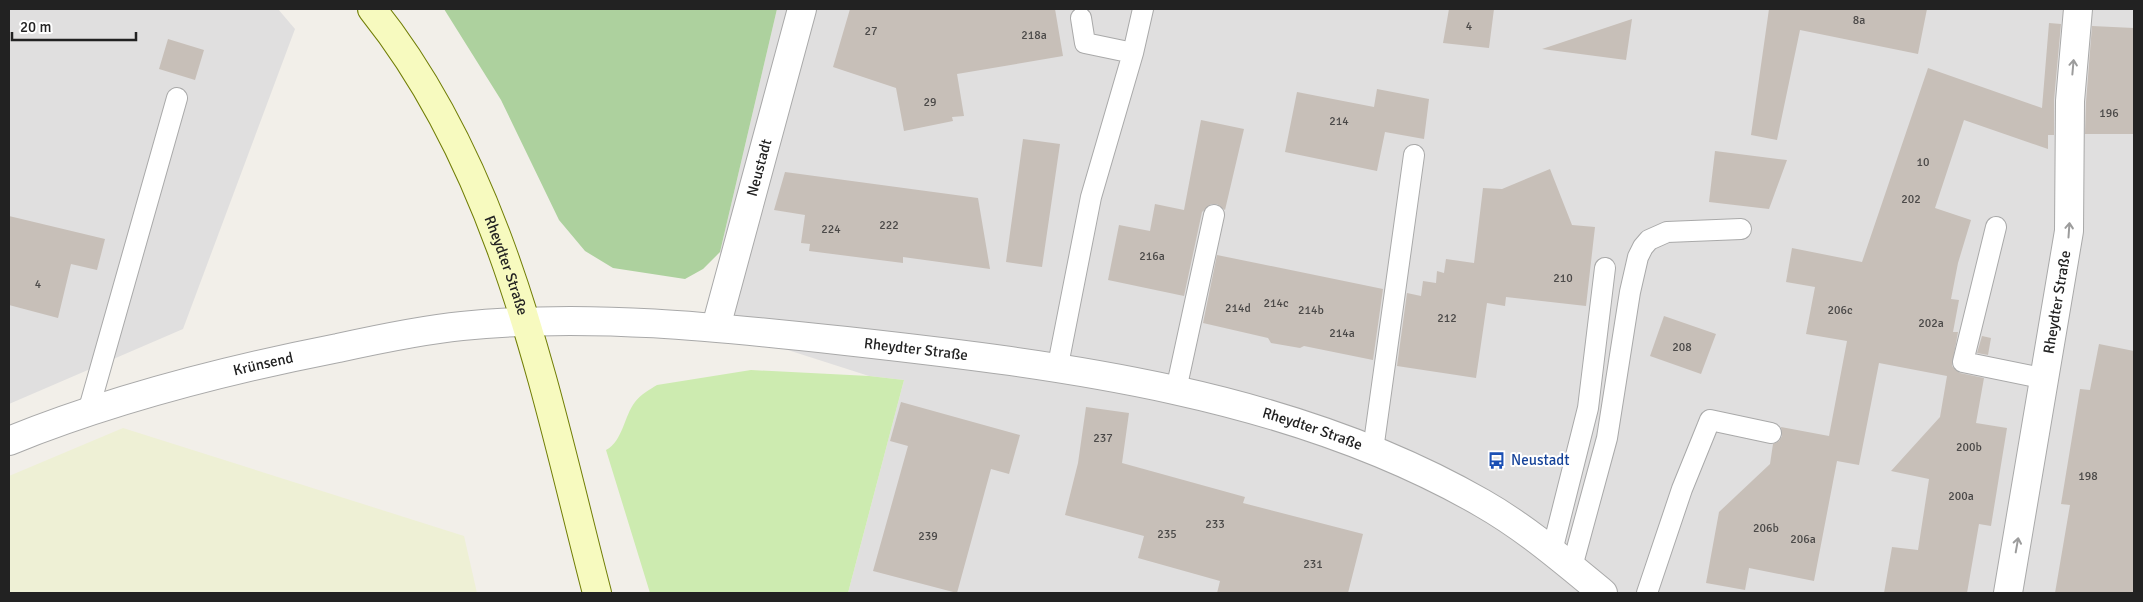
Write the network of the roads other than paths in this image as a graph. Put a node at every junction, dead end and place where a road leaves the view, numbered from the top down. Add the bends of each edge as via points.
1 (372, 9) edge
2 (802, 9) edge
3 (1143, 9) edge
4 (2078, 9) edge
5 (1081, 18) dead end
6 (1133, 53) junction
7 (177, 98) dead end
8 (1414, 155) dead end
9 (1214, 215) dead end
10 (1996, 227) dead end
11 (1741, 229) dead end
12 (1605, 268) dead end
13 (525, 321) junction
14 (716, 327) junction
15 (1057, 370) junction
16 (2046, 379) junction
17 (1176, 390) junction
18 (88, 412) junction
19 (1770, 434) dead end
20 (9, 441) edge
21 (1373, 450) junction
22 (1562, 559) junction
23 (597, 593) edge
24 (1602, 593) edge
25 (1647, 593) edge
26 (2008, 593) edge

1 - 13 main road, Rheydter Straße via 422,82 463,156 501,249
2 - 14 street, Neustadt
3 - 6 lane
16 -> 4 street, Rheydter Straße via 2069,231 2070,101
5 - 6 lane via 1085,43
6 - 15 lane via 1091,198
7 - 18 lane
8 - 21 lane
9 - 17 lane
10 - 16 lane via 1963,362
11 - 22 lane via 1667,232 1649,240 1643,247 1630,292 1607,438
12 - 22 lane via 1588,408
13 - 14 street, Rheydter Straße via 615,321
13 - 18 street, Krünsend via 445,328 293,356
13 - 23 main road
14 - 15 street, Rheydter Straße via 892,346
15 - 17 street, Rheydter Straße
26 -> 16 street, Rheydter Straße
17 - 21 street, Rheydter Straße via 1250,407
18 - 20 street, Krünsend
19 - 25 lane via 1710,420 1682,489
21 - 22 street, Rheydter Straße via 1483,504
22 - 24 street, Rheydter Straße

